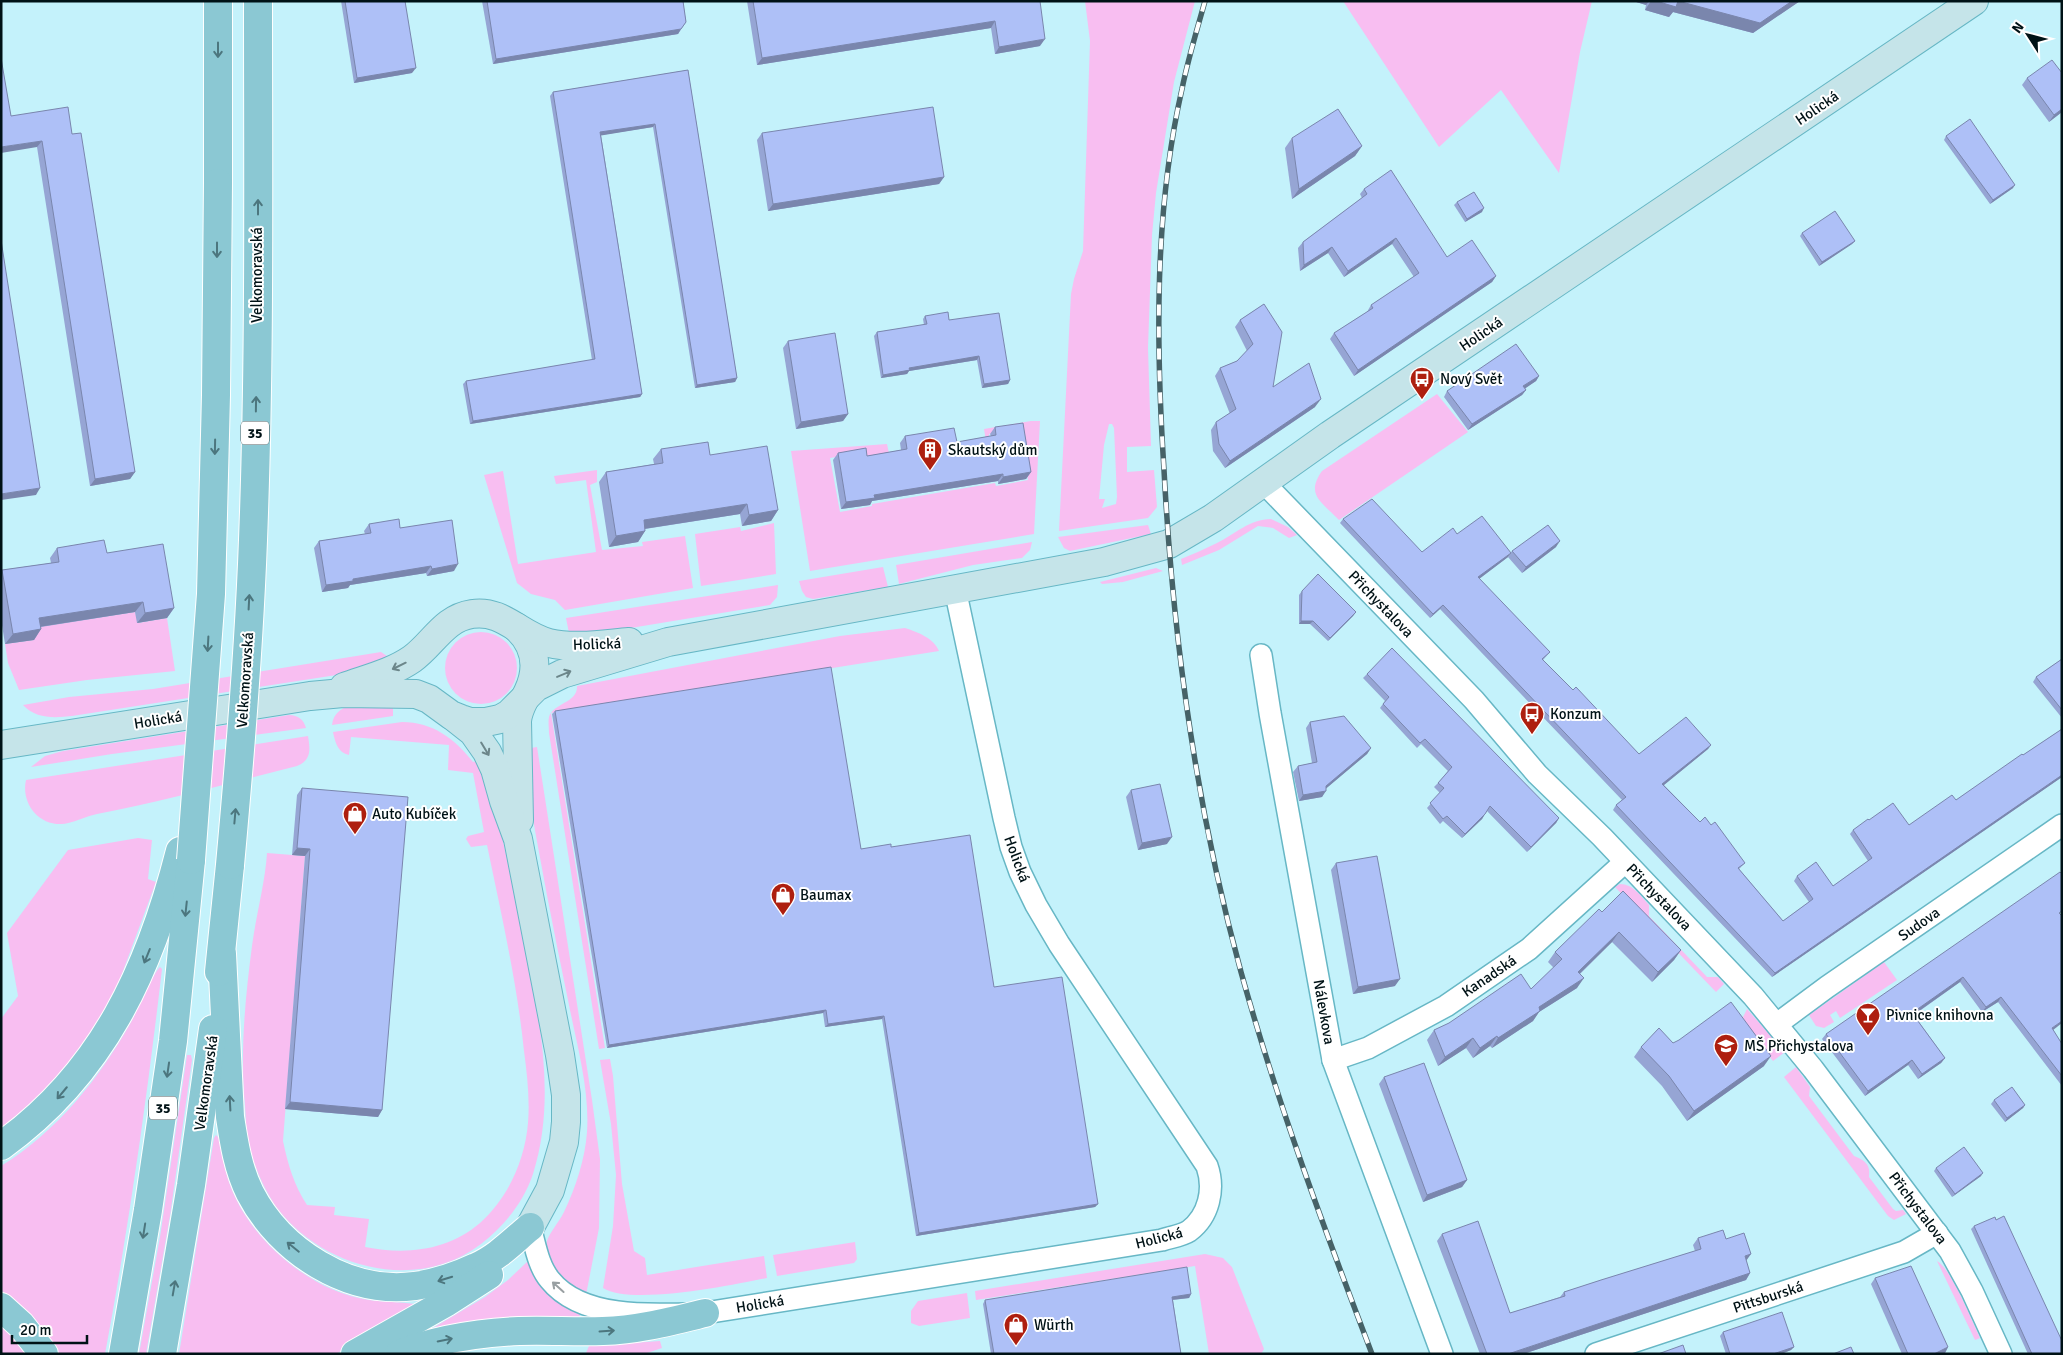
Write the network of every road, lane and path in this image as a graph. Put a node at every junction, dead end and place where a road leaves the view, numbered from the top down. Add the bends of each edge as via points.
1 (218, 1) edge
2 (258, 1) edge
3 (1974, 1) edge
4 (1264, 482) junction
5 (955, 589) junction
6 (512, 623) junction
7 (436, 635) junction
8 (688, 638) junction
9 (1261, 655) dead end
10 (315, 696) junction
11 (524, 700) junction
12 (447, 711) junction
13 (1, 745) edge
14 (2062, 825) edge
15 (518, 839) junction
16 (184, 860) junction
17 (1626, 862) junction
18 (222, 954) junction
19 (1777, 1024) junction
20 (1333, 1060) junction
21 (1, 1146) edge
22 (530, 1227) junction
23 (1937, 1233) junction
24 (1, 1307) edge
25 (705, 1313) junction
26 (44, 1354) edge
27 (123, 1354) edge
28 (162, 1354) edge
29 (355, 1354) edge
30 (399, 1354) edge
31 (1442, 1354) edge
32 (1596, 1354) edge
33 (2001, 1354) edge

1 -> 16 main road, 35, bridge via 215,464 210,604 198,777
18 -> 2 main road, Velkomoravská / 35, bridge via 240,760 253,540
3 - 4 street, Holická
4 - 5 street, Holická via 1169,544 1104,562
4 - 17 street, Přichystalova via 1474,700 1533,770
5 - 8 street, Holická
5 - 25 street, Holická via 1014,857 1055,938 1207,1166 1211,1182 1208,1202 1201,1218 1188,1231 1162,1240
6 - 7 street, Holická via 492,614 470,614 451,622
6 - 8 street, Holická via 537,639 558,644
6 - 11 street, Holická via 527,640 536,665
7 -> 10 street, Holická via 416,656 398,667
7 - 12 street via 427,654 426,671 431,694
11 -> 8 street, Holická via 536,687 572,670
9 - 20 street, Nálevkova
10 - 12 street, Holická via 416,694
10 - 13 street, Holická
11 - 12 street, Holická via 509,714 493,721 470,722
11 - 15 street via 517,721
12 -> 15 street via 473,732 487,752
14 - 19 street, Sudova
15 - 22 street via 559,1046 566,1111 559,1164 545,1202
16 -> 21 main road via 138,977 104,1037 54,1102
16 -> 27 main road, 35 via 172,1041
17 - 19 street, Přichystalova
17 - 20 street, Kanadská via 1529,949 1446,1006 1368,1048
22 -> 18 main road via 477,1267 452,1277 413,1286 391,1287 347,1278 326,1269 278,1234 250,1192 240,1170 235,1147 230,1117
28 -> 18 main road, Velkomoravská / 35 via 207,1083
19 - 23 street, Přichystalova
20 - 31 street, Nálevkova
25 -> 22 street, Holická via 619,1312 577,1301 549,1279
22 - 29 main road via 508,1258 490,1274
23 - 32 street, Pittsburská via 1904,1252
23 - 33 street, Přichystalova via 1967,1280
24 - 26 main road via 21,1324
30 -> 25 main road via 467,1336 518,1331 605,1331 655,1325

